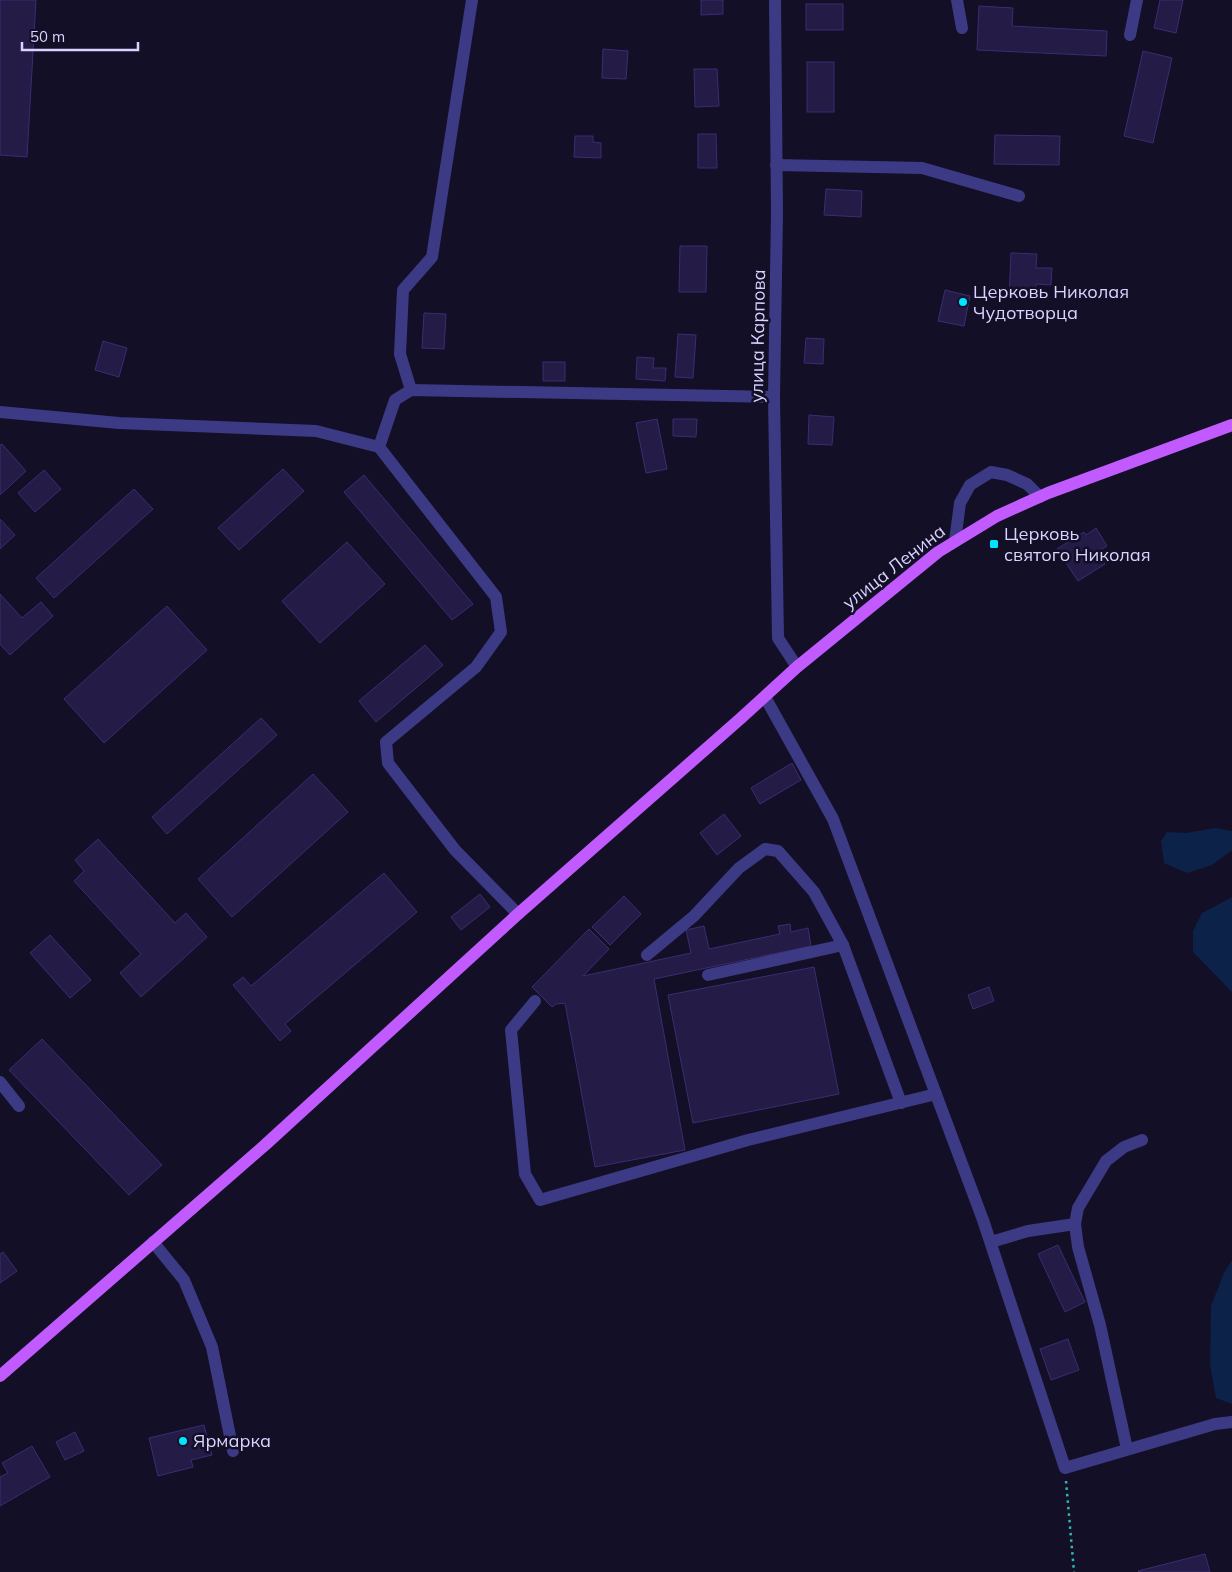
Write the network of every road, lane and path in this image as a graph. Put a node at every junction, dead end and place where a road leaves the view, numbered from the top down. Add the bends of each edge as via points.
1 (472, 0) edge
2 (775, 0) edge
3 (957, 0) edge
4 (1137, 0) edge
5 (962, 28) dead end
6 (1130, 35) dead end
7 (776, 166) junction
8 (1019, 196) dead end
9 (411, 390) junction
10 (774, 397) junction
11 (0, 412) edge
12 (1232, 425) edge
13 (379, 447) junction
14 (1040, 497) junction
15 (955, 541) junction
16 (797, 668) junction
17 (765, 697) junction
18 (518, 914) junction
19 (843, 945) junction
20 (646, 955) dead end
21 (708, 976) dead end
22 (536, 1001) dead end
23 (0, 1082) edge
24 (936, 1094) junction
25 (901, 1103) junction
26 (19, 1106) dead end
27 (1142, 1140) dead end
28 (1075, 1224) junction
29 (153, 1242) junction
30 (991, 1242) junction
31 (0, 1376) edge
32 (1232, 1422) edge
33 (1126, 1449) junction
34 (233, 1451) dead end
35 (1065, 1468) junction
36 (1074, 1572) edge

1 - 9 street via 432,256 403,290 400,354
2 - 7 street, улица Карпова
3 - 5 street
4 - 6 street
7 - 8 street via 922,168
7 - 10 street, улица Карпова
9 - 10 street
9 - 13 street via 395,400
10 - 16 street, улица Карпова via 778,638
11 - 13 street via 119,423 316,430
12 - 14 main road, улица Ленина
13 - 18 street via 496,597 501,632 476,667 386,742 388,763 456,850
14 - 15 main road, улица Ленина via 997,516
14 - 15 street via 1028,484 991,472 970,485 960,503
15 - 16 main road, улица Ленина
16 - 17 main road, улица Ленина
17 - 18 main road, улица Ленина
17 - 24 street via 833,819
18 - 29 main road, улица Ленина
19 - 20 street via 814,892 778,851 764,848 739,868 694,916
19 - 21 street
19 - 25 street
22 - 25 street via 511,1030 525,1174 540,1200 748,1140
23 - 26 street
24 - 25 street
24 - 30 street
27 - 28 street via 1124,1147 1106,1161 1078,1208
28 - 30 street via 1028,1231
28 - 33 street
29 - 31 main road, улица Ленина
29 - 34 street via 184,1280 212,1347
30 - 35 street
32 - 33 street
33 - 35 street
35 - 36 path

